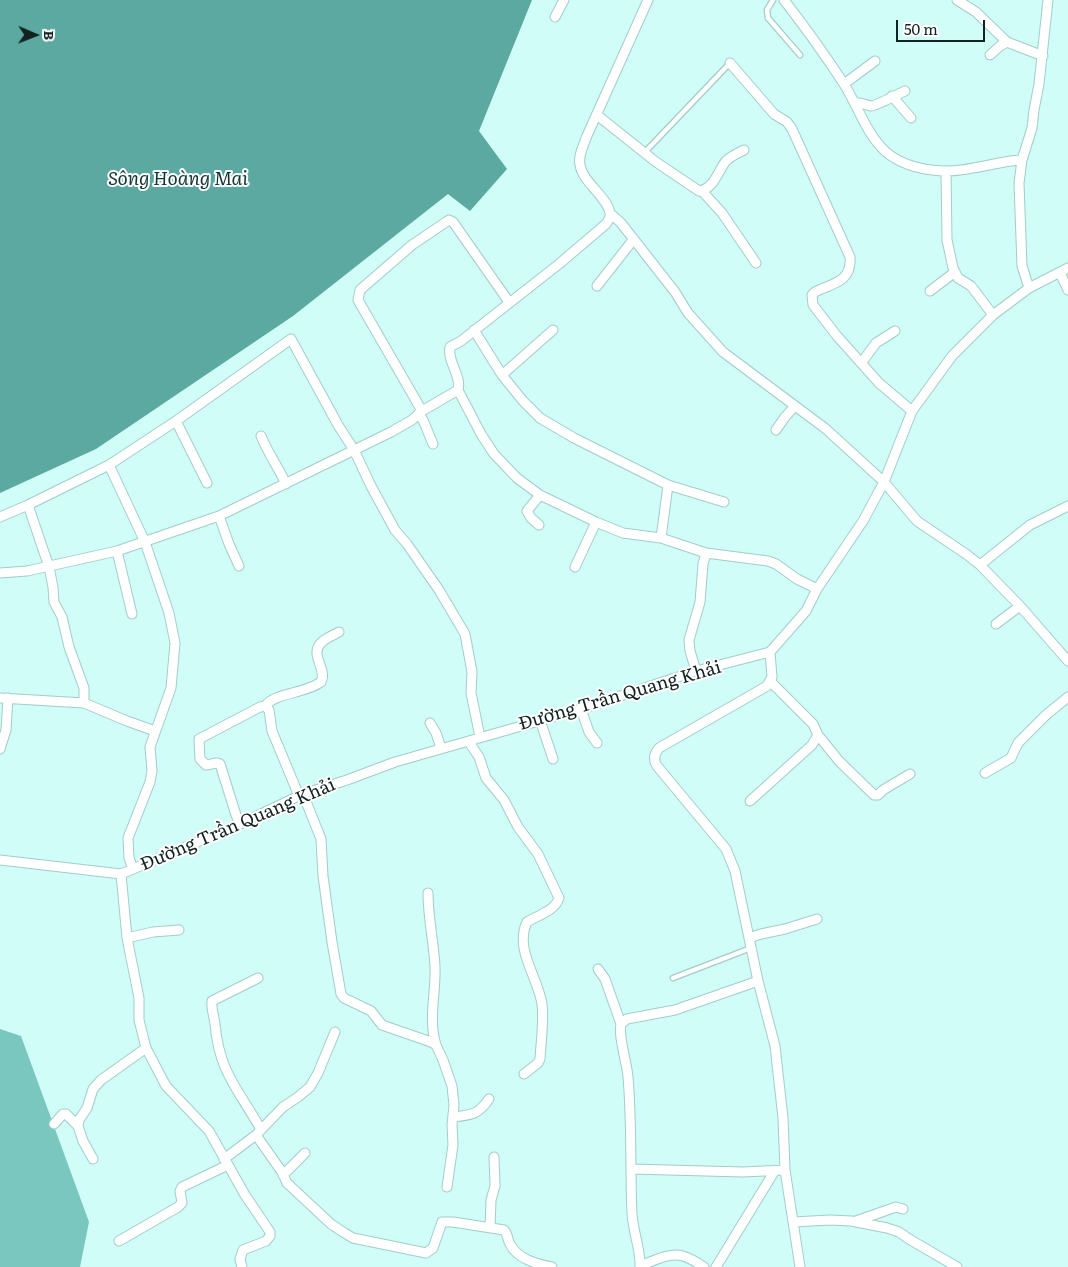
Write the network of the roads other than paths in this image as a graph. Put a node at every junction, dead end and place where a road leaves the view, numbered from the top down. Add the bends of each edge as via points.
1 (564, 0) edge
2 (648, 0) edge
3 (773, 0) edge
4 (784, 0) edge
5 (957, 0) edge
6 (1048, 0) edge
7 (555, 17) dead end
8 (1007, 42) junction
9 (800, 55) dead end
10 (990, 55) dead end
11 (1043, 56) junction
12 (875, 61) dead end
13 (730, 63) joint
14 (844, 84) junction
15 (905, 91) dead end
16 (892, 96) junction
17 (855, 103) junction
18 (597, 115) junction
19 (911, 118) dead end
20 (744, 150) dead end
21 (644, 152) junction
22 (1022, 160) junction
23 (946, 172) junction
24 (702, 191) junction
25 (610, 213) junction
26 (633, 240) junction
27 (756, 263) dead end
28 (1068, 268) edge
29 (955, 272) junction
30 (1060, 273) junction
31 (597, 286) dead end
32 (1029, 288) junction
33 (1068, 290) edge
34 (930, 291) dead end
35 (509, 302) junction
36 (993, 315) junction
37 (474, 330) junction
38 (553, 330) dead end
39 (895, 331) dead end
40 (862, 362) junction
41 (502, 375) junction
42 (458, 390) junction
43 (795, 406) junction
44 (912, 411) junction
45 (420, 413) junction
46 (176, 421) junction
47 (776, 430) dead end
48 (261, 436) dead end
49 (433, 444) dead end
50 (354, 450) junction
51 (109, 465) junction
52 (884, 482) junction
53 (207, 483) dead end
54 (286, 484) junction
55 (668, 485) junction
56 (540, 495) junction
57 (724, 502) dead end
58 (28, 505) junction
59 (1068, 506) edge
60 (0, 516) edge
61 (219, 516) junction
62 (596, 522) junction
63 (539, 525) dead end
64 (661, 538) junction
65 (145, 542) junction
66 (117, 551) junction
67 (706, 553) junction
68 (980, 565) junction
69 (239, 566) dead end
70 (575, 566) dead end
71 (49, 567) junction
72 (0, 571) edge
73 (818, 589) junction
74 (1020, 606) junction
75 (132, 614) dead end
76 (996, 624) dead end
77 (339, 632) dead end
78 (770, 652) junction
79 (1068, 661) edge
80 (696, 671) junction
81 (770, 681) junction
82 (1068, 697) edge
83 (4, 698) edge
84 (84, 703) junction
85 (265, 706) junction
86 (581, 709) junction
87 (540, 720) junction
88 (430, 723) dead end
89 (155, 731) junction
90 (818, 735) junction
91 (480, 737) junction
92 (469, 742) junction
93 (597, 743) dead end
94 (441, 748) junction
95 (0, 749) edge
96 (553, 759) dead end
97 (985, 773) dead end
98 (910, 774) dead end
99 (301, 795) junction
100 (750, 801) dead end
101 (240, 824) junction
102 (0, 860) edge
103 (132, 869) junction
104 (121, 874) junction
105 (428, 893) dead end
106 (817, 919) dead end
107 (179, 930) dead end
108 (127, 938) junction
109 (749, 938) junction
110 (751, 948) junction
111 (598, 969) dead end
112 (258, 978) dead end
113 (673, 978) dead end
114 (758, 981) junction
115 (621, 1024) junction
116 (335, 1032) dead end
117 (436, 1045) junction
118 (146, 1048) junction
119 (524, 1074) dead end
120 (489, 1099) dead end
121 (453, 1117) junction
122 (54, 1124) dead end
123 (78, 1126) junction
124 (259, 1132) junction
125 (305, 1153) dead end
126 (494, 1157) dead end
127 (93, 1159) dead end
128 (226, 1162) junction
129 (631, 1169) junction
130 (785, 1170) junction
131 (774, 1172) junction
132 (283, 1175) junction
133 (447, 1187) dead end
134 (903, 1209) dead end
135 (793, 1222) junction
136 (855, 1222) junction
137 (490, 1228) junction
138 (119, 1241) dead end
139 (640, 1266) edge
140 (242, 1267) edge
141 (552, 1267) edge
142 (704, 1267) edge
143 (716, 1267) edge
144 (800, 1267) edge
145 (958, 1267) edge

1 - 7 street
2 - 18 street
3 - 9 lane via 767,10 768,18
4 - 14 street
5 - 8 street via 976,12
6 - 11 street
8 - 10 street
8 - 11 street
11 - 22 street via 1032,128
12 - 14 street
13 - 21 lane
13 - 40 street via 774,114 792,128 836,225 850,257 849,270 842,280 815,292 811,300 837,336
14 - 17 street
15 - 16 street
16 - 17 street via 872,106
16 - 19 street
17 - 23 street via 873,136 888,153 907,164
18 - 21 street
18 - 25 street via 581,152 580,167
20 - 24 street via 728,159 710,186
21 - 24 street
22 - 23 street
22 - 32 street via 1020,237 1022,266
23 - 29 street via 947,240
24 - 27 street via 722,213
25 - 26 street
25 - 35 street via 606,224
26 - 31 street
26 - 43 street via 688,313 723,352
28 - 30 street
29 - 34 street
29 - 36 street via 958,278 971,286
30 - 32 street
30 - 33 street
32 - 36 street
35 - 37 street
35 - 45 street via 449,220 412,245 362,287 358,300
36 - 44 street via 952,356
37 - 41 street
37 - 42 street via 450,347 449,356 460,384
38 - 41 street
39 - 40 street via 876,343
40 - 44 street
41 - 55 street via 532,412 547,423
42 - 45 street
42 - 56 street via 494,454 517,478
43 - 47 street
43 - 52 street via 826,429
44 - 52 street
45 - 49 street
45 - 50 street
46 - 50 street via 290,338
46 - 51 street
46 - 53 street
48 - 54 street
50 - 54 street
50 - 91 street via 395,530 439,590 465,634 472,672 471,693
51 - 58 street
51 - 65 street
52 - 68 street via 916,521
52 - 73 street via 863,521
54 - 61 street
55 - 57 street
55 - 64 street
56 - 62 street
56 - 63 street via 527,511
58 - 60 street
58 - 71 street
59 - 68 street via 1030,525
61 - 65 street
61 - 69 street
62 - 64 street via 622,533
62 - 70 street
64 - 67 street
65 - 66 street
65 - 89 street via 169,613 175,643 171,688
66 - 71 street
66 - 75 street
67 - 73 street via 768,561
67 - 80 street via 700,602 689,640
68 - 74 street
71 - 72 street
71 - 84 street via 54,602 62,617 84,688
73 - 78 street via 806,611
74 - 76 street
74 - 79 street
77 - 85 street via 318,648 317,657 324,673 321,682 271,700
78 - 80 street, Đường Trần Quang Khải
78 - 81 street
80 - 86 street, Đường Trần Quang Khải
81 - 90 street via 813,724
81 - 109 street via 767,686 659,748 654,758 657,766 731,858
82 - 97 street via 1018,743 1011,758
83 - 84 street
83 - 95 street via 6,730
84 - 89 street
85 - 99 street via 269,710 272,731
85 - 101 street via 199,739 200,759 206,765 220,764
86 - 87 street, Đường Trần Quang Khải
86 - 93 street via 589,732
87 - 91 street, Đường Trần Quang Khải
87 - 96 street
88 - 94 street
89 - 103 street via 150,747 150,782 128,838
90 - 98 street via 874,795
90 - 100 street via 812,745
91 - 92 street, Đường Trần Quang Khải
92 - 94 street, Đường Trần Quang Khải
92 - 119 street via 479,756 486,778 538,854 559,898 550,910 527,922 522,936 542,1010 540,1059
94 - 99 street, Đường Trần Quang Khải
99 - 101 street, Đường Trần Quang Khải
99 - 117 street via 321,839 323,876 341,994 371,1010 382,1025
101 - 103 street, Đường Trần Quang Khải
102 - 104 street, Đường Trần Quang Khải
103 - 104 street, Đường Trần Quang Khải
104 - 108 street
105 - 117 street via 435,968 431,1025
106 - 109 street
107 - 108 street
108 - 118 street
109 - 110 street
110 - 113 lane
110 - 114 street
111 - 115 street via 605,979
112 - 124 street via 212,1001 211,1007 215,1037 228,1077
114 - 115 street via 674,1010
114 - 130 street via 775,1046
115 - 129 street via 628,1075
116 - 124 street via 310,1087 283,1107
117 - 121 street via 452,1086
118 - 123 street via 94,1086
118 - 128 street via 166,1086 209,1131
120 - 121 street via 476,1113
121 - 133 street
122 - 123 street via 66,1114
123 - 127 street
124 - 128 street
124 - 132 street
125 - 132 street
126 - 137 street via 495,1186
128 - 138 street via 182,1187 182,1203 178,1207
128 - 140 street via 270,1232 266,1241 243,1250
129 - 131 street
129 - 139 street via 632,1217
130 - 131 street
130 - 135 street
131 - 143 street
132 - 137 street via 287,1183 331,1224 353,1238 426,1253 433,1248 442,1222
134 - 136 street via 896,1208
135 - 136 street
135 - 144 street
136 - 145 street via 899,1232
137 - 141 street via 504,1230 514,1251 523,1258
139 - 142 street via 678,1255

